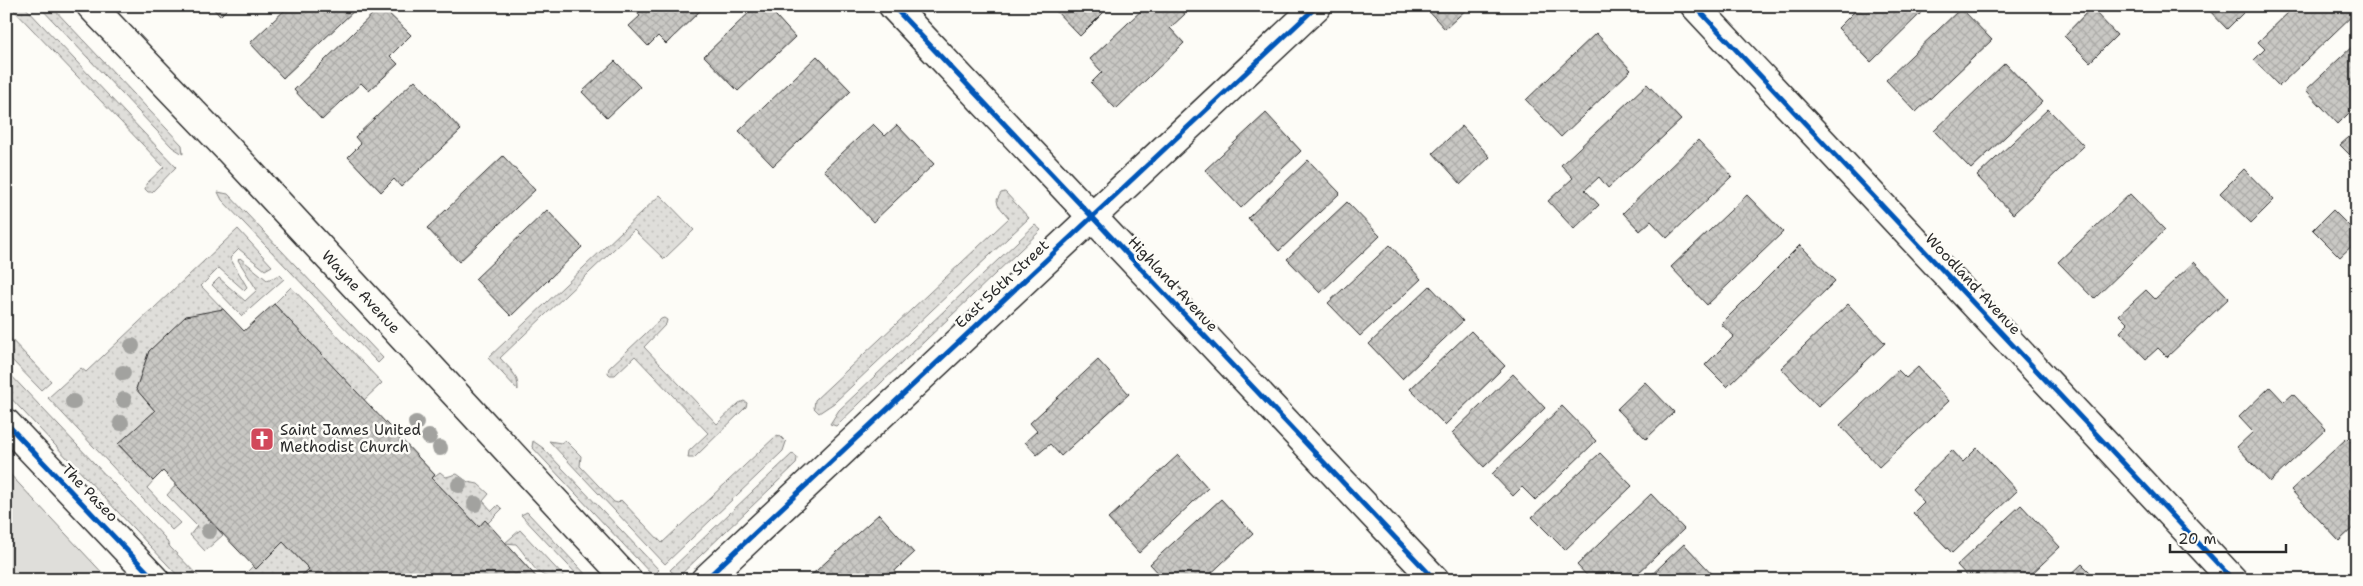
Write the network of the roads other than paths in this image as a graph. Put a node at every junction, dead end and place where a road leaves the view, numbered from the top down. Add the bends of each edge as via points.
1 (91, 6) edge
2 (893, 6) edge
3 (1317, 6) edge
4 (1695, 6) edge
5 (1092, 217) junction
6 (6, 423) edge
7 (155, 580) edge
8 (628, 580) edge
9 (704, 580) edge
10 (1435, 580) edge
11 (2233, 580) edge

1 - 8 street, Wayne Avenue via 230,150
2 - 5 street, Highland Avenue
3 - 5 street, East 56th Street
4 - 11 street, Woodland Avenue
5 - 9 street, East 56th Street
5 - 10 street, Highland Avenue
6 - 7 street, The Paseo

